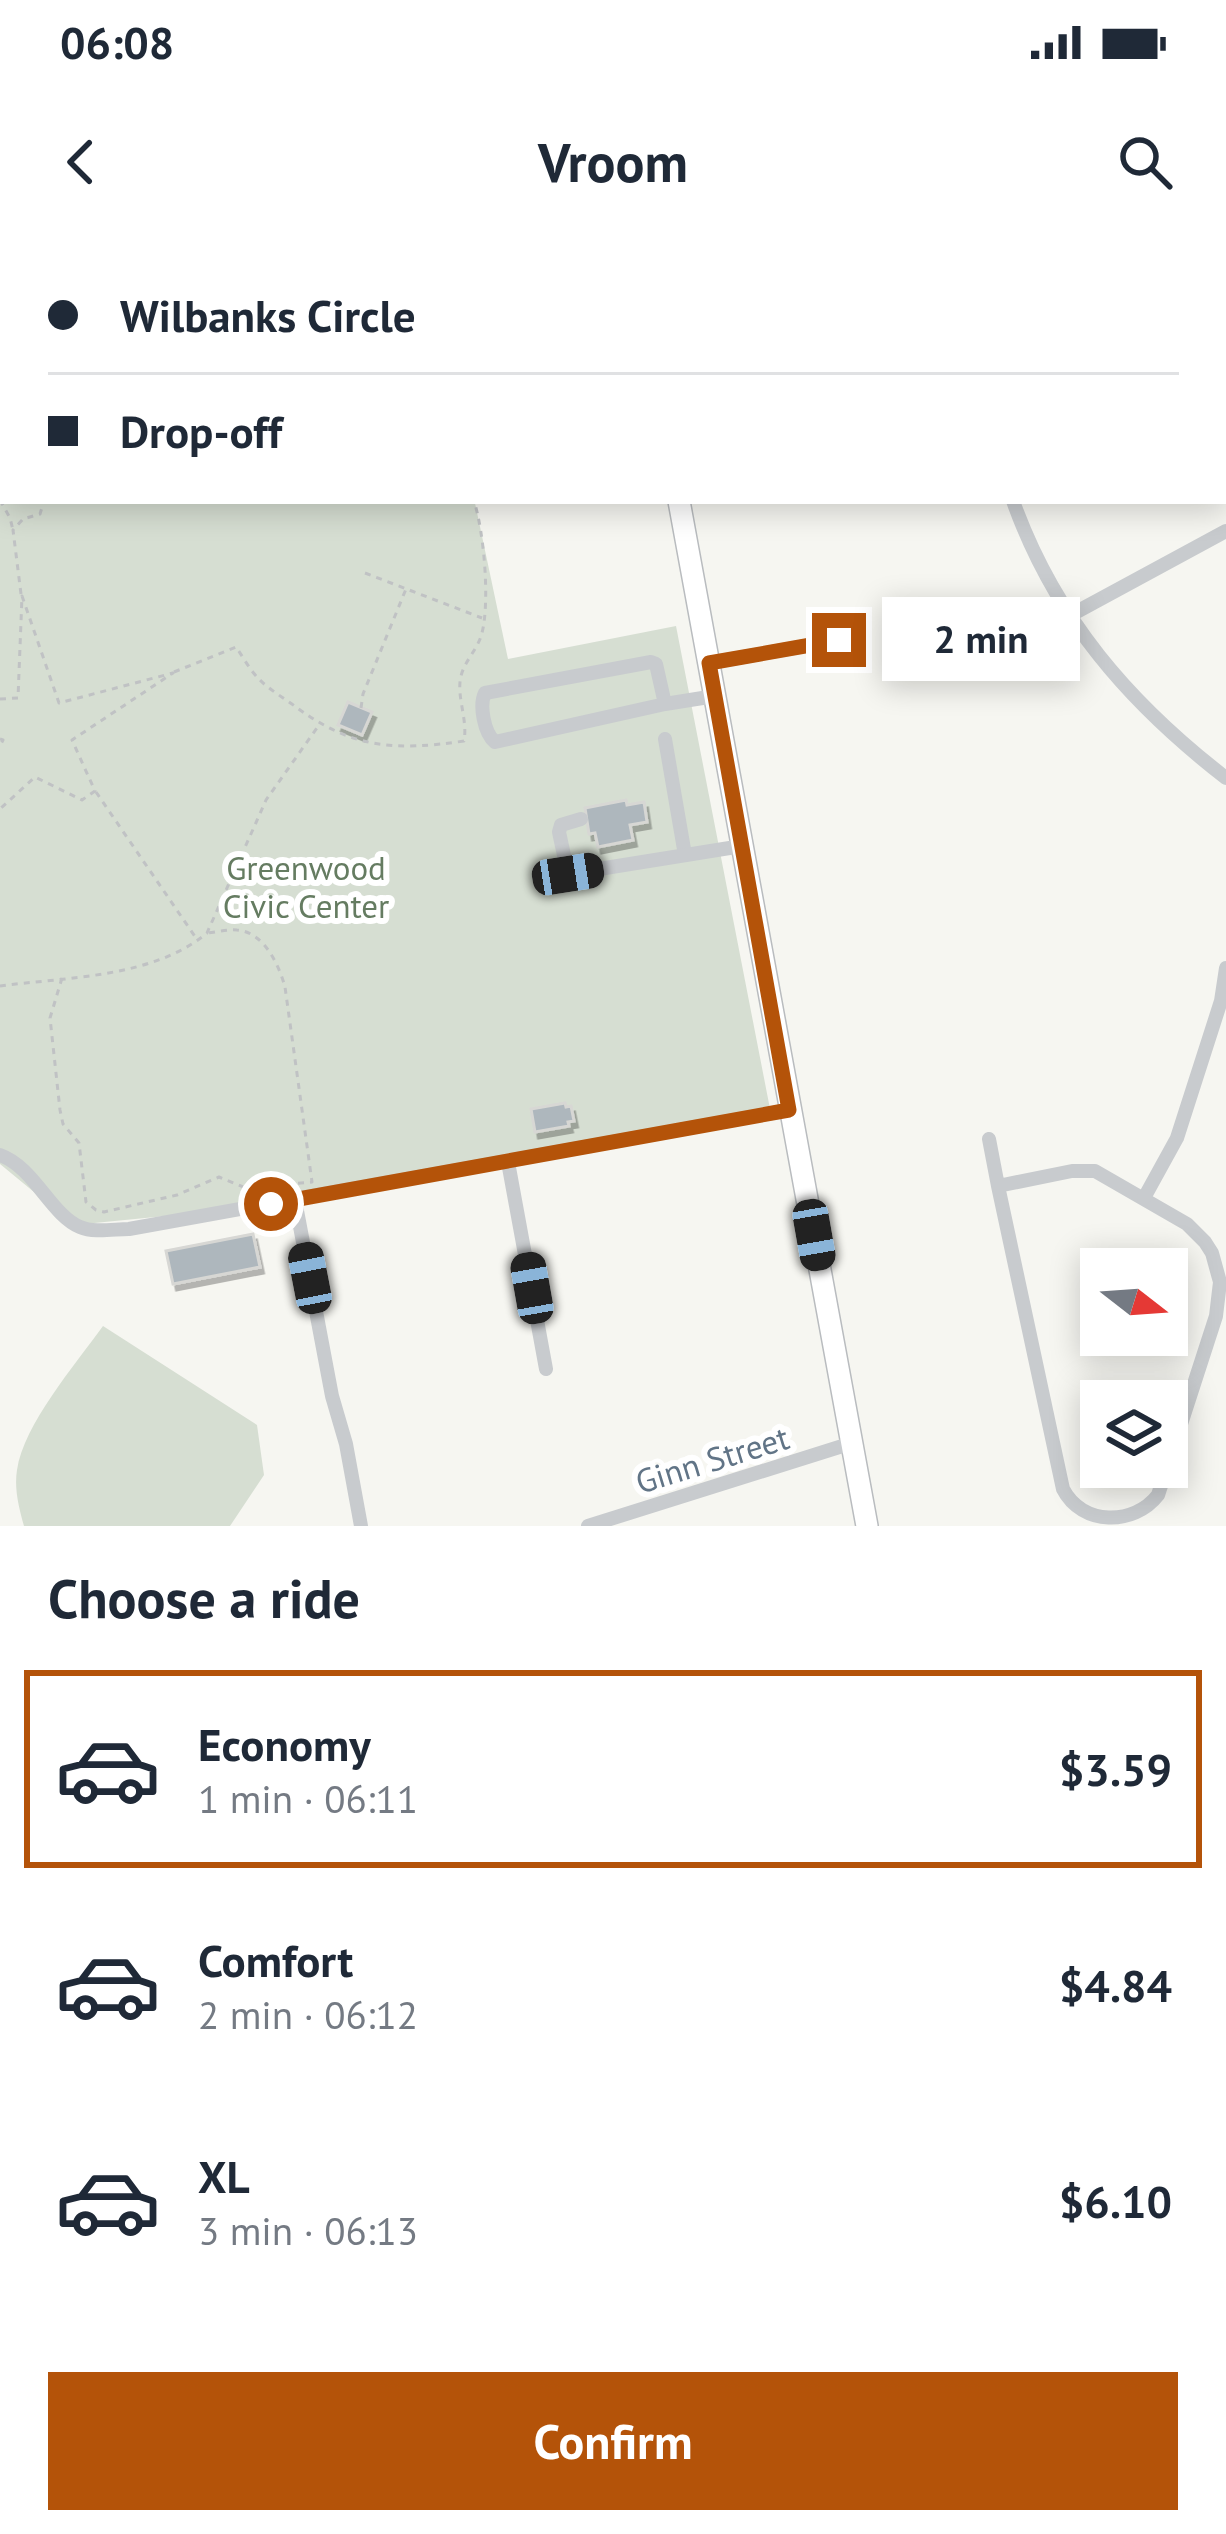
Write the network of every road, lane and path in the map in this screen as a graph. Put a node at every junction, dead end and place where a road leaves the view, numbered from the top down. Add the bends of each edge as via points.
1 (4, 504) edge
2 (43, 504) edge
3 (475, 504) edge
4 (681, 504) edge
5 (1014, 504) edge
6 (13, 530) junction
7 (1226, 531) edge
8 (365, 573) dead end
9 (406, 589) junction
10 (22, 596) junction
11 (1069, 616) junction
12 (483, 619) junction
13 (839, 640) dead end
14 (709, 663) junction
15 (173, 673) junction
16 (715, 696) junction
17 (0, 699) edge
18 (664, 704) junction
19 (361, 708) dead end
20 (320, 724) junction
21 (665, 739) dead end
22 (1226, 778) edge
23 (95, 791) junction
24 (0, 809) edge
25 (581, 819) dead end
26 (742, 846) junction
27 (685, 856) junction
28 (207, 933) junction
29 (198, 940) junction
30 (1226, 968) edge
31 (62, 978) junction
32 (0, 986) edge
33 (789, 1110) junction
34 (989, 1139) dead end
35 (0, 1155) edge
36 (508, 1162) junction
37 (998, 1186) junction
38 (1144, 1198) junction
39 (295, 1200) junction
40 (546, 1369) dead end
41 (852, 1443) junction
42 (361, 1526) edge
43 (588, 1526) edge
44 (867, 1526) edge

1 - 6 path
2 - 6 path
3 - 12 path
4 - 14 highway
5 - 11 street
6 - 10 path
7 - 11 street
8 - 9 path
9 - 12 path
9 - 19 path
10 - 15 path via 59,703
10 - 17 path via 18,698
11 - 22 street via 1144,709
12 - 20 path via 459,683 464,741 373,745
13 - 14 street
14 - 16 highway
15 - 20 path via 236,647 258,678
15 - 23 path via 72,740
16 - 18 street
16 - 26 highway
18 - 18 street via 650,662 485,693 482,701 495,742
20 - 28 path via 266,800
21 - 27 street
23 - 24 path via 82,800 35,777
23 - 29 path
25 - 27 street via 559,832 568,874
26 - 27 street
26 - 33 highway
28 - 29 path
28 - 31 path via 253,934 279,966 312,1182 246,1189 218,1177 128,1207 92,1207 53,1065 50,1018
29 - 31 path via 118,971
30 - 38 street via 1177,1138
31 - 32 path
33 - 36 street
33 - 41 highway
34 - 37 street
35 - 39 street via 88,1229
36 - 39 street
36 - 40 street
37 - 38 street via 1084,1170
37 - 38 street via 1063,1489 1076,1511 1102,1525 1136,1520 1158,1495 1220,1299 1205,1242
39 - 42 street
41 - 43 street, Ginn Street
41 - 44 highway

